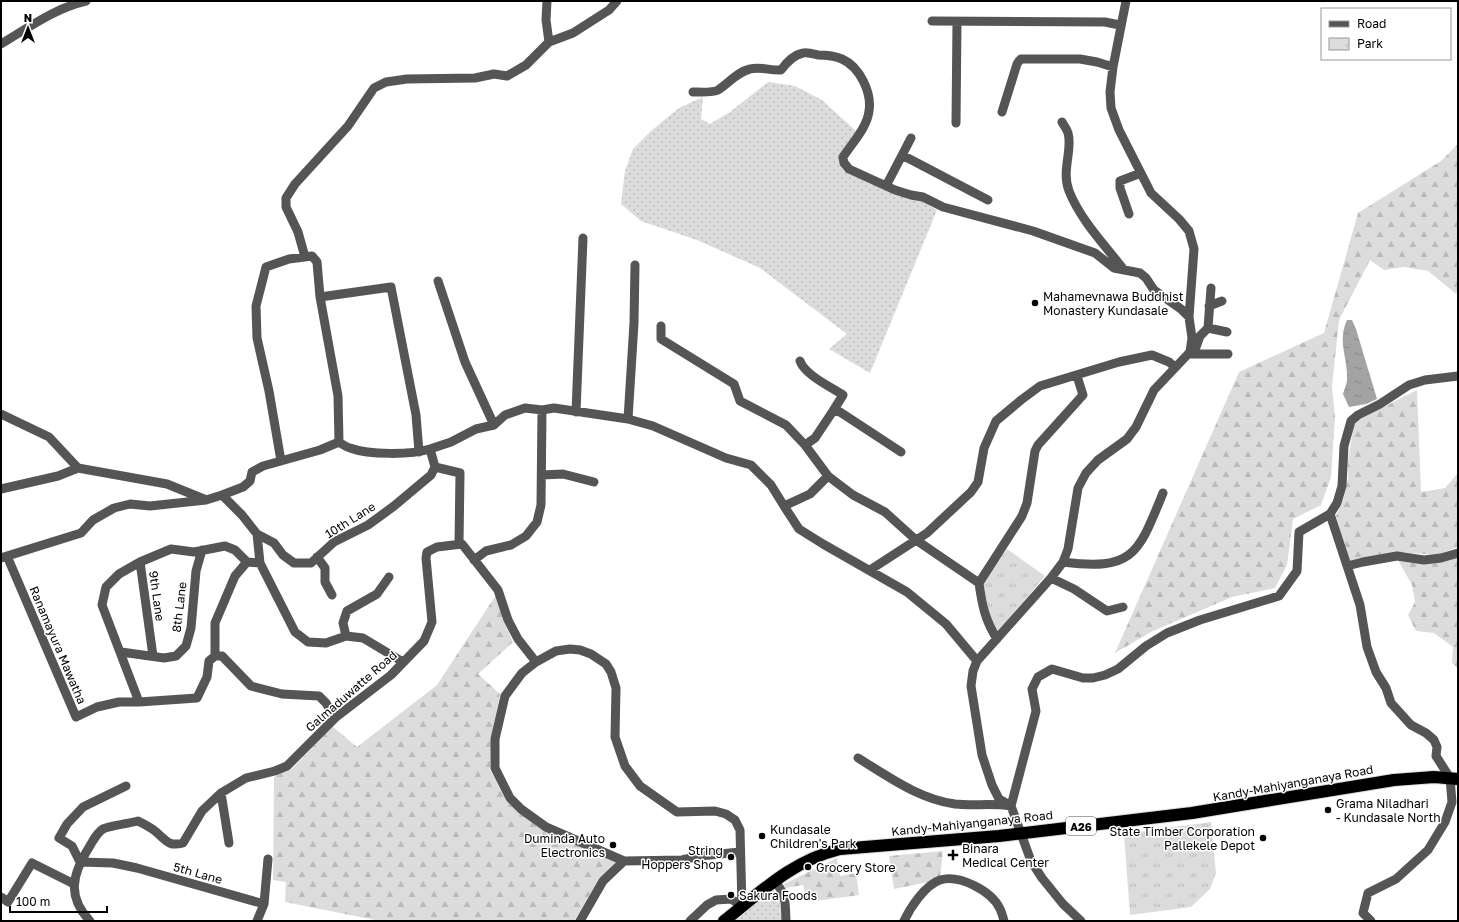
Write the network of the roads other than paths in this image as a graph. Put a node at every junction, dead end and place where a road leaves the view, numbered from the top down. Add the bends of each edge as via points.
1 (86, 1) edge
2 (547, 1) edge
3 (617, 1) edge
4 (1126, 1) edge
5 (932, 21) dead end
6 (957, 22) junction
7 (1120, 25) junction
8 (549, 42) junction
9 (1, 44) edge
10 (1113, 67) junction
11 (693, 92) dead end
12 (1002, 112) dead end
13 (1062, 122) dead end
14 (956, 123) dead end
15 (911, 138) dead end
16 (902, 155) junction
17 (1142, 173) junction
18 (886, 186) junction
19 (988, 200) dead end
20 (1129, 214) dead end
21 (584, 238) dead end
22 (305, 257) junction
23 (635, 265) dead end
24 (1124, 270) junction
25 (438, 281) dead end
26 (1211, 288) dead end
27 (320, 297) junction
28 (1222, 301) dead end
29 (1209, 306) junction
30 (1189, 317) junction
31 (661, 326) dead end
32 (1208, 328) junction
33 (1227, 332) dead end
34 (1189, 353) junction
35 (1228, 354) dead end
36 (800, 361) dead end
37 (1175, 367) junction
38 (1077, 376) junction
39 (1458, 376) edge
40 (542, 410) junction
41 (833, 411) junction
42 (576, 412) junction
43 (1, 414) edge
44 (628, 419) junction
45 (494, 424) junction
46 (339, 442) junction
47 (805, 445) junction
48 (430, 449) junction
49 (418, 452) junction
50 (901, 452) dead end
51 (281, 461) junction
52 (435, 467) junction
53 (78, 468) junction
54 (542, 476) junction
55 (828, 476) junction
56 (594, 482) dead end
57 (1, 488) edge
58 (1163, 493) dead end
59 (222, 495) junction
60 (206, 500) junction
61 (784, 506) junction
62 (1330, 514) junction
63 (258, 534) junction
64 (916, 540) junction
65 (459, 544) junction
66 (202, 550) junction
67 (1458, 553) edge
68 (4, 557) edge
69 (318, 557) junction
70 (474, 560) junction
71 (140, 562) junction
72 (247, 562) junction
73 (1063, 562) junction
74 (260, 563) junction
75 (1347, 566) junction
76 (870, 570) junction
77 (389, 577) dead end
78 (1051, 578) junction
79 (978, 583) junction
80 (332, 595) dead end
81 (1123, 607) dead end
82 (346, 636) junction
83 (997, 639) junction
84 (121, 652) junction
85 (153, 656) junction
86 (215, 656) junction
87 (977, 661) junction
88 (403, 662) junction
89 (536, 662) junction
90 (139, 702) junction
91 (335, 718) junction
92 (858, 758) dead end
93 (1454, 779) edge
94 (126, 786) dead end
95 (221, 794) junction
96 (1011, 806) junction
97 (1021, 833) junction
98 (229, 843) dead end
99 (740, 852) junction
100 (268, 859) dead end
101 (624, 861) junction
102 (80, 862) junction
103 (774, 881) junction
104 (74, 884) junction
105 (1, 897) edge
106 (264, 904) junction
107 (742, 906) junction
108 (1363, 917) edge
109 (90, 921) edge
110 (257, 921) edge
111 (580, 921) edge
112 (690, 921) edge
113 (724, 921) edge
114 (786, 921) edge
115 (904, 921) edge
116 (1004, 921) edge
117 (1082, 921) edge
118 (1370, 921) edge

1 - 9 street via 59,10
2 - 8 street
3 - 8 street via 609,10 573,33
4 - 7 street
5 - 6 street
6 - 7 street via 1104,22
6 - 14 street
7 - 10 street
8 - 22 street via 526,65 507,76 494,74 475,78 407,79 386,82 374,88 348,126 294,184 286,198 286,207 298,232
10 - 12 street via 1080,59 1021,59 1017,64
10 - 17 street via 1111,108 1119,130
11 - 18 street via 717,91 749,69 781,70 787,61 803,53 843,59 857,70 865,85 869,111 859,134 843,156 844,163 849,169
13 - 24 street via 1069,140 1066,178 1069,191 1078,209
15 - 16 street
16 - 18 street
16 - 19 street
17 - 20 street via 1120,181
17 - 30 street via 1151,193 1180,219 1189,231 1194,249
18 - 24 street via 911,195 923,196 943,207 1033,231 1095,254 1114,268
21 - 42 street
22 - 27 street via 312,256 317,262
22 - 51 street via 289,259 266,268 256,306 257,338
23 - 44 street
24 - 30 street via 1140,273 1154,290
25 - 45 street via 465,362
26 - 29 street
27 - 46 street via 338,396
27 - 49 street via 391,287 416,415
28 - 29 street
29 - 32 street
30 - 34 street via 1192,338
31 - 47 street via 661,339 734,384 740,401 786,425
32 - 33 street
32 - 34 street via 1200,336 1195,350
34 - 35 street
34 - 37 street
36 - 41 street via 802,367 843,395
37 - 38 street via 1152,355 1119,362
37 - 73 street via 1154,390 1136,427 1127,439 1098,460 1086,473 1078,488 1068,549
38 - 64 street via 1040,386 996,421 984,448 975,487 927,533
38 - 79 street via 1083,395 1038,445 1027,503 1022,516
39 - 62 street via 1425,380 1409,385 1380,404 1358,414 1351,421 1344,446 1342,486 1337,503
40 - 42 street via 554,408
40 - 45 street via 525,408 506,415
40 - 54 street
41 - 47 street via 815,438
41 - 50 street via 840,412
42 - 44 street
43 - 53 street via 49,437
44 - 61 street via 653,426 726,458 751,465 771,485
45 - 48 street
46 - 49 street via 363,452
46 - 51 street
47 - 55 street
48 - 49 street
48 - 52 street
51 - 59 street via 252,472 250,481 243,487
52 - 65 street via 460,473
52 - 69 street, 10th Lane via 432,475 368,526 334,542
53 - 57 street via 58,476
53 - 60 street via 167,484
54 - 56 street via 563,474
54 - 70 street via 541,506 537,522 526,536 511,546 486,551
55 - 61 street via 810,494
55 - 64 street via 853,495 885,512
58 - 73 street via 1146,534 1137,548 1125,558 1112,563
59 - 60 street
59 - 63 street, 10th Lane
60 - 68 street via 150,506 130,504 114,508 93,520 81,533
61 - 76 street via 800,529
62 - 75 street
62 - 96 street via 1299,532 1297,571 1279,596 1167,633 1118,669 1105,675 1083,678 1052,669 1038,677 1032,689 1036,711
63 - 69 street, 10th Lane via 274,543 283,555 294,563 311,563
63 - 74 street
64 - 76 street
64 - 79 street
65 - 70 street via 462,544
65 - 88 street, Galmaduwatte Road via 437,547 427,552 432,622 424,641
66 - 71 street via 171,550
66 - 72 street via 225,546 235,550
66 - 85 street, 8th Lane via 196,571 191,628 186,646 176,656
67 - 75 street via 1424,560 1397,556
68 - 90 street, Ranamayura Mawatha via 76,717 97,707 119,702
69 - 80 street via 325,568 325,582
70 - 89 street via 498,590 508,620 518,639
71 - 84 street via 119,574 106,587 102,605
71 - 85 street, 9th Lane
72 - 74 street
72 - 86 street via 235,576 215,623
73 - 78 street
74 - 82 street via 295,632 308,642 326,643
75 - 93 street via 1360,605 1367,647 1391,703 1411,725 1434,740 1437,747 1436,756
76 - 87 street via 908,592 941,620
77 - 82 street via 377,594 347,611 343,623
78 - 81 street via 1074,589 1107,611
78 - 83 street
79 - 83 street via 989,627
82 - 88 street via 363,638
83 - 87 street
84 - 85 street, 8th Lane
84 - 90 street
86 - 90 street, Ranamayura Mawatha via 209,660 207,676 197,698
86 - 91 street via 222,656 252,686 282,694 319,696
87 - 96 street via 972,671 971,686 982,755 999,799
88 - 91 street, Galmaduwatte Road via 391,675
89 - 99 street via 556,651 570,649 591,654 606,664 616,688 615,736 625,766 632,777 640,786 677,812 715,811 735,820 740,830
89 - 101 street via 522,673 505,696 495,739 495,768 510,798 521,809 546,827
91 - 95 street, Galmaduwatte Road via 287,766 275,772 246,778
92 - 96 street via 921,795 957,804
93 - 97 highway, Kandy-Mahiyanganaya Road / A26 via 1434,777 1394,780 1192,814
93 - 108 street via 1452,802 1445,822 1428,850 1396,879 1368,893
94 - 102 street via 83,807 59,838 72,846
95 - 98 street
95 - 102 street, Galmaduwatte Road via 202,811 183,843 168,843 154,830 138,821 102,830
96 - 97 street
97 - 103 highway, Kandy-Mahiyanganaya Road / A26 via 840,849 793,867
97 - 117 street via 1031,861 1042,878 1063,904
99 - 101 street via 682,860
99 - 107 street
100 - 106 street
101 - 111 street via 604,881
102 - 104 street, Galmaduwatte Road
102 - 106 street, 5th Lane via 113,863 137,868
103 - 107 highway, Kandy-Mahiyanganaya Road / A26
103 - 114 street via 782,888
104 - 105 street via 32,864 8,902
104 - 109 street, Galmaduwatte Road via 77,904
106 - 110 street
107 - 112 street via 731,899 716,900
107 - 113 highway, Kandy-Mahiyanganaya Road / A26
108 - 118 street
115 - 116 street via 909,910 929,886 940,880 957,880 982,889 1000,908

